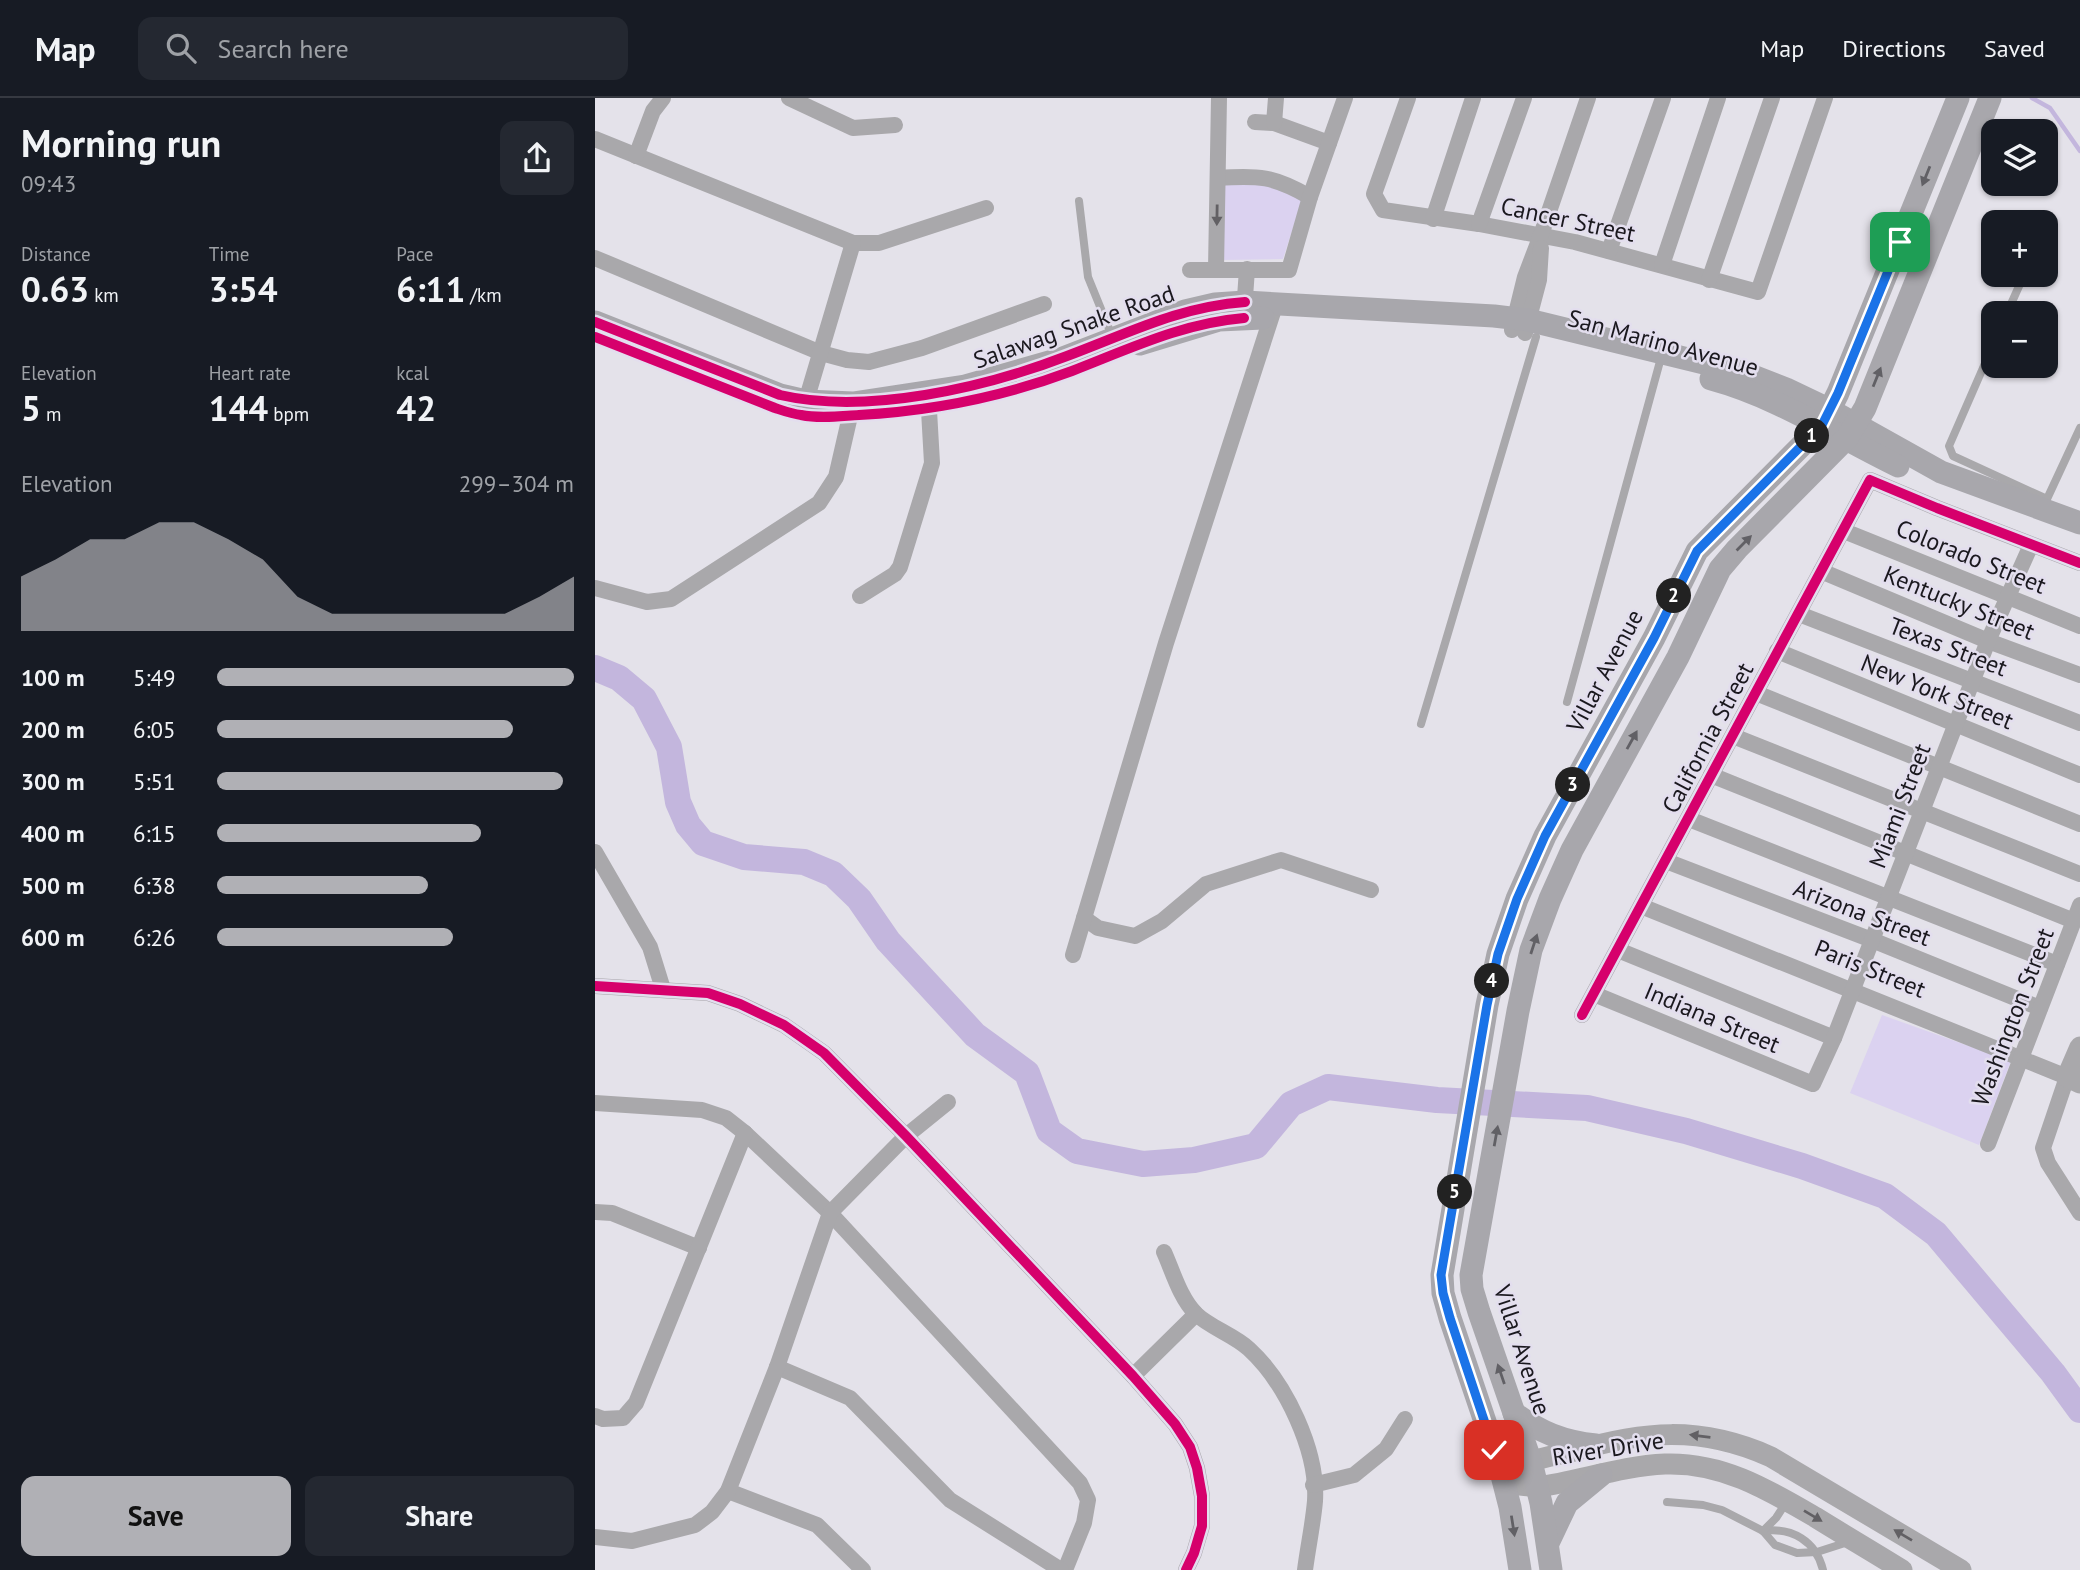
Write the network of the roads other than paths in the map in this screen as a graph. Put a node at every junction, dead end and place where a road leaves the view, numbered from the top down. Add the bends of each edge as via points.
1 (663, 98) edge
2 (789, 98) edge
3 (1219, 98) edge
4 (1276, 98) edge
5 (1345, 98) edge
6 (1408, 98) edge
7 (1473, 98) edge
8 (1524, 98) edge
9 (1588, 98) edge
10 (1663, 98) edge
11 (1718, 98) edge
12 (1772, 98) edge
13 (1825, 98) edge
14 (1990, 98) edge
15 (1955, 105) edge
16 (1255, 122) dead end
17 (1274, 123) junction
18 (895, 125) dead end
19 (595, 139) edge
20 (1328, 144) junction
21 (635, 156) junction
22 (1218, 178) junction
23 (1310, 197) junction
24 (1079, 201) dead end
25 (986, 208) dead end
26 (1433, 219) junction
27 (1479, 224) junction
28 (1541, 235) junction
29 (853, 243) junction
30 (1609, 251) junction
31 (595, 258) edge
32 (1662, 265) junction
33 (1216, 269) junction
34 (1247, 269) junction
35 (1190, 270) dead end
36 (1709, 280) junction
37 (1044, 304) dead end
38 (1244, 310) junction
39 (1273, 310) junction
40 (595, 322) edge
41 (1523, 327) junction
42 (595, 337) edge
43 (1113, 339) junction
44 (821, 353) junction
45 (1661, 359) junction
46 (1981, 373) edge
47 (806, 401) junction
48 (929, 401) junction
49 (852, 409) junction
50 (1826, 418) junction
51 (2080, 428) edge
52 (1851, 431) junction
53 (2043, 516) junction
54 (2080, 523) edge
55 (1844, 531) junction
56 (2080, 540) edge
57 (2080, 563) edge
58 (1821, 571) junction
59 (595, 588) edge
60 (860, 596) dead end
61 (2008, 597) junction
62 (1799, 614) junction
63 (2080, 626) edge
64 (1988, 641) junction
65 (1777, 652) junction
66 (2080, 675) edge
67 (1973, 681) junction
68 (1756, 693) junction
69 (1567, 702) dead end
70 (2080, 723) edge
71 (1421, 724) dead end
72 (1956, 724) junction
73 (1733, 736) junction
74 (1939, 769) junction
75 (1711, 775) junction
76 (2080, 775) edge
77 (1923, 810) junction
78 (1689, 819) junction
79 (2080, 824) edge
80 (595, 852) edge
81 (1906, 854) junction
82 (1666, 861) junction
83 (2080, 874) edge
84 (1371, 890) dead end
85 (1888, 898) junction
86 (2080, 905) edge
87 (1641, 906) junction
88 (1084, 918) junction
89 (2074, 921) junction
90 (1872, 940) junction
91 (1618, 950) junction
92 (1073, 955) dead end
93 (2057, 964) junction
94 (595, 986) edge
95 (663, 989) junction
96 (1853, 990) junction
97 (1594, 993) junction
98 (2040, 1008) junction
99 (1582, 1015) dead end
100 (1834, 1038) junction
101 (2080, 1047) edge
102 (2020, 1058) junction
103 (2074, 1080) edge
104 (1812, 1084) joint
105 (948, 1102) dead end
106 (595, 1103) edge
107 (745, 1133) junction
108 (907, 1136) junction
109 (1988, 1144) dead end
110 (595, 1212) edge
111 (829, 1213) junction
112 (2080, 1213) edge
113 (699, 1248) junction
114 (1164, 1252) dead end
115 (1196, 1314) junction
116 (777, 1367) junction
117 (1133, 1376) junction
118 (1514, 1413) junction
119 (595, 1416) edge
120 (1405, 1419) dead end
121 (1596, 1444) junction
122 (1531, 1462) junction
123 (1601, 1475) junction
124 (1504, 1483) junction
125 (1313, 1485) junction
126 (1538, 1487) junction
127 (728, 1491) junction
128 (1787, 1501) junction
129 (1667, 1502) dead end
130 (1763, 1531) junction
131 (595, 1536) edge
132 (1853, 1540) junction
133 (1548, 1543) junction
134 (1817, 1552) junction
135 (863, 1570) edge
136 (1063, 1570) edge
137 (1185, 1570) edge
138 (1305, 1570) edge
139 (1520, 1570) edge
140 (1551, 1570) edge
141 (1823, 1570) edge
142 (1902, 1570) edge
143 (1961, 1570) edge

1 - 21 street
2 - 18 street via 853,128
3 - 22 street
4 - 17 street
5 - 20 street
6 - 26 street, Cancer Street via 1374,194 1383,210
7 - 26 street
8 - 27 street
9 - 28 street
10 - 30 street
11 - 32 street
12 - 36 street
13 - 36 street, Cancer Street via 1758,292
52 -> 14 main road, Villar Avenue via 1865,408
15 -> 50 main road, Villar Avenue
16 - 17 street
17 - 20 street
19 - 21 street
20 - 23 street
21 - 29 street
22 - 23 street via 1256,176
22 -> 33 street
23 - 34 street via 1289,270
24 - 43 lane via 1088,277
25 - 29 street via 879,243
26 - 27 street, Cancer Street
27 - 28 street, Cancer Street
28 - 30 street, Cancer Street
28 - 41 street via 1539,280
29 - 44 street
30 - 32 street, Cancer Street
31 - 44 street
32 - 36 street, Cancer Street
33 - 34 street
33 - 35 street
34 - 38 street
37 - 44 street via 869,362
38 - 39 main road, San Marino Avenue
38 - 43 main road, Salawag Snake Road via 1215,304
38 - 48 main road, Salawag Snake Road via 1068,372
39 - 41 main road, San Marino Avenue
39 - 88 street
40 - 47 main road, Salawag Snake Road
41 - 45 main road, San Marino Avenue
41 - 71 lane
42 - 49 main road, Salawag Snake Road via 801,416
43 - 48 main road, Salawag Snake Road
44 - 47 street
45 - 50 main road, San Marino Avenue
45 - 69 lane
46 - 53 lane via 1950,451
47 - 49 main road, Salawag Snake Road
48 - 49 main road, Salawag Snake Road
48 - 60 street via 932,463 900,567
49 - 59 street via 836,477 819,503 671,598 647,601
50 - 52 main road, San Marino Avenue
50 - 124 main road, Villar Avenue via 1690,563 1539,848 1498,954 1442,1262 1443,1293
51 - 53 lane
52 - 53 main road, San Marino Avenue via 1861,447 1944,488
118 -> 52 main road, Villar Avenue via 1472,1289 1472,1263 1531,950 1572,850 1678,657 1720,569
53 - 54 main road, San Marino Avenue
53 - 55 street, California Street via 1870,480
53 - 56 main road, San Marino Avenue
53 - 57 street
53 - 61 street, Miami Street
55 - 58 street, California Street
55 - 61 street, Colorado Street
58 - 62 street, California Street
58 - 64 street, Kentucky Street
61 - 63 street, Colorado Street
61 - 64 street, Miami Street
62 - 65 street, California Street
62 - 67 street, Texas Street
64 - 66 street, Kentucky Street
64 - 67 street, Miami Street
65 - 68 street, California Street
65 - 72 street, New York Street
67 - 70 street, Texas Street
67 - 72 street, Miami Street
68 - 73 street, California Street
68 - 74 street
72 - 74 street, Miami Street
72 - 76 street, New York Street
73 - 75 street, California Street
73 - 77 street
74 - 77 street, Miami Street
74 - 79 street
75 - 78 street, California Street
75 - 81 street
77 - 81 street, Miami Street
77 - 83 street
78 - 82 street, California Street
78 - 85 street
80 - 95 street via 650,947
81 - 85 street, Miami Street
81 - 89 street
82 - 87 street, California Street
82 - 90 street, Arizona Street
84 - 88 street via 1281,860 1206,884 1162,921 1135,936 1098,928
85 - 90 street, Miami Street
85 - 93 street
86 - 89 street, Washington Street
87 - 91 street, California Street
87 - 96 street, Paris Street
88 - 92 street
89 - 93 street, Washington Street
90 - 96 street, Miami Street
90 - 98 street, Arizona Street
91 - 97 street, California Street
91 - 100 street
93 - 98 street, Washington Street
94 - 95 street
95 - 108 street via 708,993 783,1025 824,1053
96 - 100 street, Miami Street
96 - 102 street, Paris Street
97 - 99 street, California Street
97 - 104 street, Indiana Street
98 - 102 street, Washington Street
100 - 104 street, Miami Street
101 - 103 street
102 - 103 street, Paris Street
102 - 109 street, Washington Street
103 - 112 street via 2043,1148 2047,1163
105 - 108 street
106 - 107 street via 702,1110 726,1118
107 - 111 street
107 - 113 street
108 - 111 street
108 - 117 street
110 - 113 street via 612,1213
111 - 116 street
111 - 136 street via 1080,1483 1088,1500 1084,1523
113 - 119 street via 636,1403 623,1418
114 - 115 street
115 - 117 street
115 - 125 street via 1247,1347 1279,1383 1308,1447
116 - 127 street
116 - 136 street via 849,1398 950,1500
117 - 137 street via 1175,1424 1197,1468 1202,1526
118 - 121 main road via 1561,1439
118 - 122 main road, Villar Avenue
120 - 125 street via 1386,1449 1355,1475
121 - 122 street, River Drive
143 -> 121 street, River Drive via 1750,1447 1707,1436 1663,1433
122 - 124 street, River Drive
122 - 126 main road, Villar Avenue
123 - 126 street, River Drive
123 - 128 street, River Drive via 1646,1466 1700,1466 1750,1480
123 - 133 main road via 1567,1503
124 - 126 street, River Drive
124 -> 139 main road, Villar Avenue
125 - 138 street
126 - 133 main road, Villar Avenue
127 - 131 street via 695,1525 632,1541
127 - 135 street via 817,1525
128 - 130 lane
128 -> 132 street, River Drive
129 - 130 lane via 1713,1507
130 - 134 lane via 1790,1532
130 - 134 lane via 1785,1550
132 - 134 lane
132 - 142 street, River Drive
133 - 140 main road, Villar Avenue
134 - 141 lane

